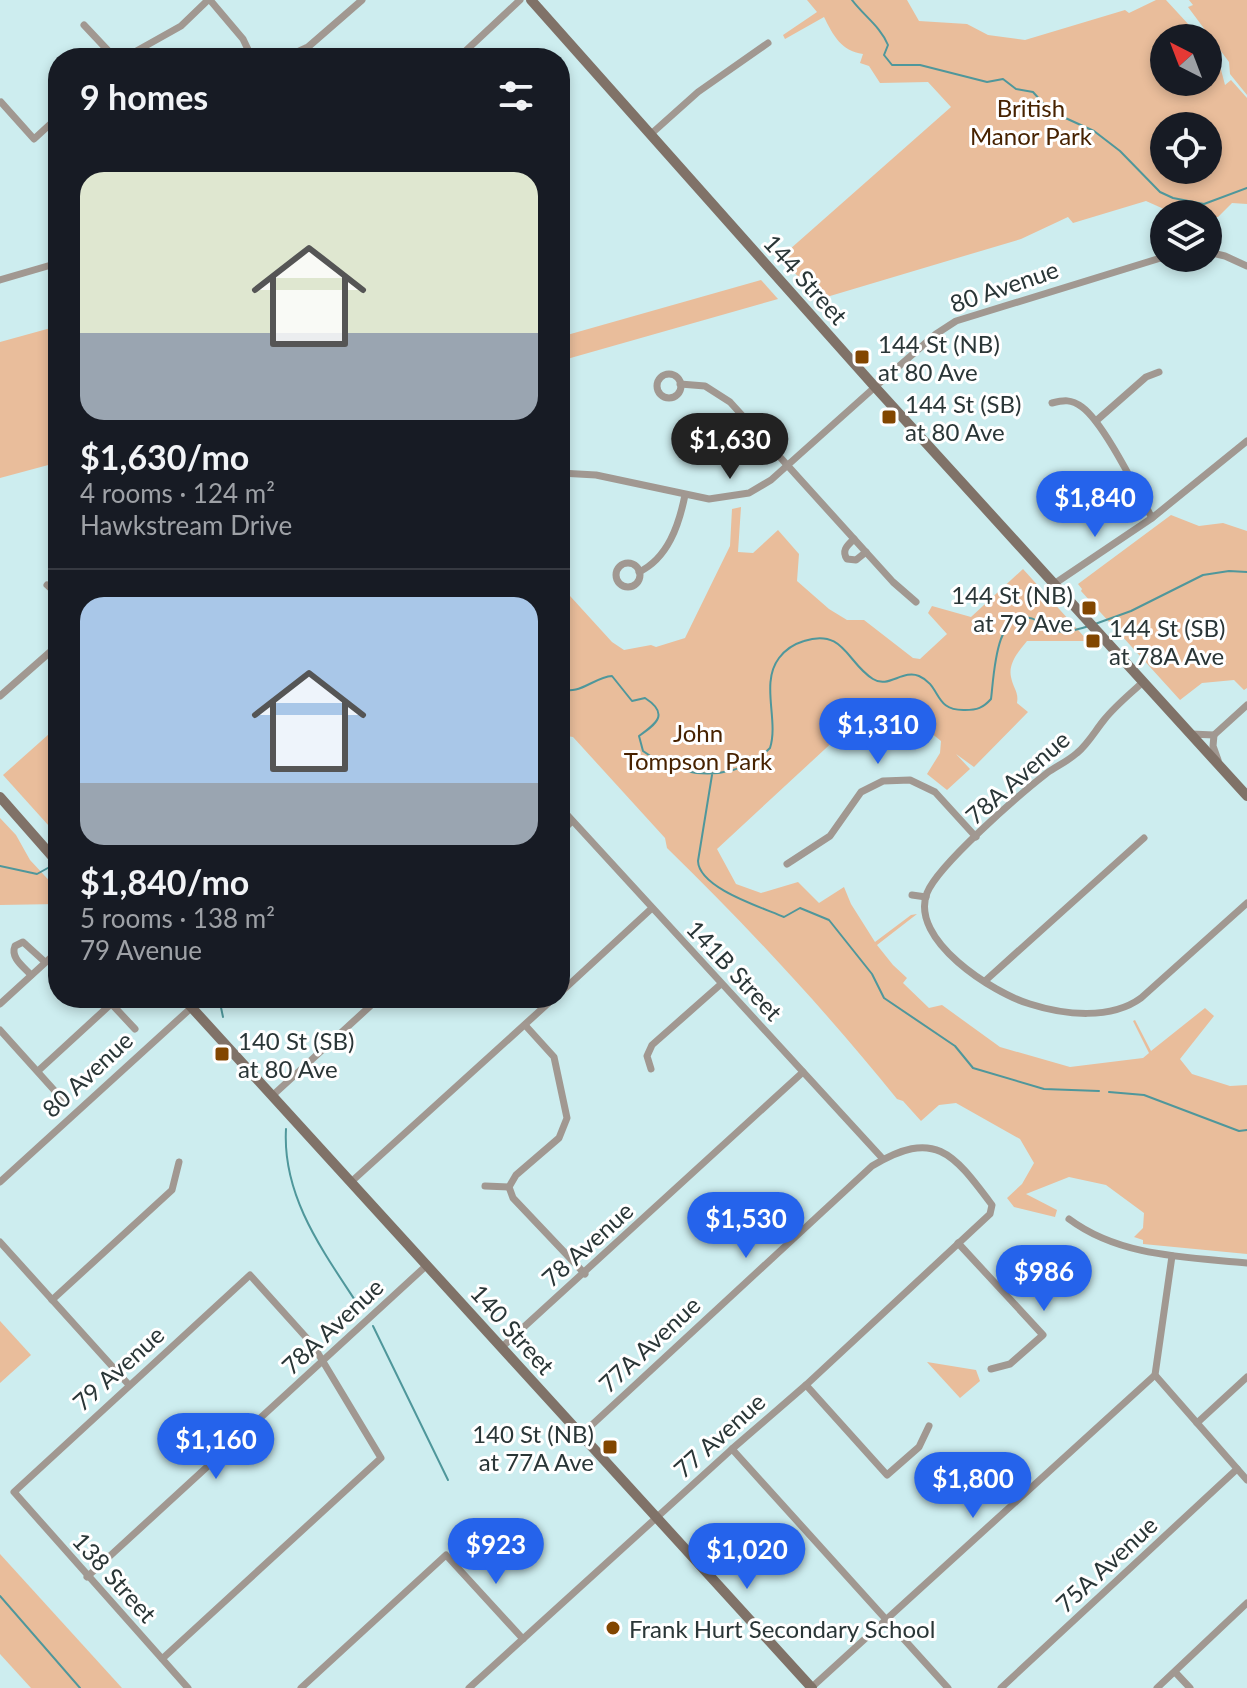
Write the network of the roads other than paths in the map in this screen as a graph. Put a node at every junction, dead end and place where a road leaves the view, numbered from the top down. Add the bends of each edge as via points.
1 (209, 0) edge
2 (362, 0) edge
3 (520, 0) edge
4 (531, 0) edge
5 (84, 25) dead end
6 (768, 43) dead end
7 (106, 48) edge
8 (142, 48) edge
9 (247, 48) edge
10 (306, 48) edge
11 (469, 48) edge
12 (1, 102) edge
13 (48, 126) edge
14 (651, 134) junction
15 (1222, 255) edge
16 (1150, 261) edge
17 (48, 266) edge
18 (1247, 266) edge
19 (0, 280) edge
20 (1159, 372) dead end
21 (680, 384) dead end
22 (875, 387) junction
23 (1052, 403) dead end
24 (1096, 421) junction
25 (1247, 441) edge
26 (788, 466) junction
27 (570, 474) edge
28 (685, 495) junction
29 (1152, 518) junction
30 (854, 539) junction
31 (866, 552) junction
32 (639, 572) dead end
33 (1054, 584) junction
34 (916, 602) dead end
35 (48, 653) edge
36 (1143, 682) junction
37 (1, 692) edge
38 (1247, 705) edge
39 (1191, 734) junction
40 (1214, 735) junction
41 (1221, 767) junction
42 (1247, 796) edge
43 (0, 797) edge
44 (570, 819) edge
45 (572, 821) joint
46 (976, 837) junction
47 (1144, 838) dead end
48 (48, 852) edge
49 (787, 864) dead end
50 (912, 895) dead end
51 (926, 897) junction
52 (1247, 903) edge
53 (651, 909) junction
54 (48, 959) edge
55 (45, 962) junction
56 (31, 975) junction
57 (985, 981) junction
58 (570, 984) edge
59 (721, 984) junction
60 (0, 1004) edge
61 (102, 1008) edge
62 (116, 1008) edge
63 (191, 1008) joint
64 (368, 1008) edge
65 (543, 1008) edge
66 (525, 1025) junction
67 (135, 1029) dead end
68 (0, 1030) edge
69 (651, 1069) dead end
70 (38, 1071) junction
71 (803, 1072) junction
72 (272, 1096) junction
73 (63, 1100) dead end
74 (883, 1159) junction
75 (179, 1162) dead end
76 (0, 1182) edge
77 (351, 1182) junction
78 (485, 1186) dead end
79 (509, 1187) junction
80 (992, 1210) joint
81 (1069, 1219) dead end
82 (0, 1242) edge
83 (958, 1243) junction
84 (1172, 1256) junction
85 (1247, 1263) edge
86 (427, 1265) junction
87 (585, 1274) junction
88 (52, 1300) junction
89 (502, 1347) junction
90 (323, 1362) junction
91 (991, 1369) dead end
92 (1155, 1375) junction
93 (1247, 1377) edge
94 (129, 1385) junction
95 (806, 1385) junction
96 (1197, 1423) junction
97 (929, 1426) dead end
98 (582, 1434) junction
99 (732, 1449) junction
100 (1237, 1469) junction
101 (1247, 1480) edge
102 (14, 1492) joint
103 (657, 1516) junction
104 (87, 1577) junction
105 (1247, 1603) edge
106 (887, 1621) junction
107 (523, 1639) junction
108 (162, 1659) junction
109 (1175, 1672) junction
110 (188, 1688) edge
111 (301, 1688) edge
112 (469, 1688) edge
113 (812, 1688) edge
114 (948, 1688) edge
115 (1001, 1688) edge
116 (1157, 1688) edge
117 (1190, 1688) edge

1 - 8 street via 181,26
1 - 9 street
2 - 10 street
3 - 11 street
4 - 14 main road, 144 Street
5 - 7 street
6 - 14 street via 698,92
12 - 13 street via 34,139
14 - 22 main road, 144 Street
15 - 18 street
16 - 22 street, 80 Avenue via 961,319
17 - 19 street
20 - 24 street via 1146,377
21 - 26 street via 705,386 720,394
22 - 26 street, 80 Avenue
22 - 33 main road, 144 Street
23 - 24 street via 1074,402
24 - 29 street
25 - 29 street
26 - 28 street, 80 Avenue via 739,496
26 - 30 street
27 - 28 street, 80 Avenue
28 - 32 street via 669,543 652,565
29 - 33 street
30 - 31 street
30 - 31 street via 845,556 856,560
31 - 34 street
33 - 36 main road, 144 Street
35 - 37 street
36 - 39 main road, 144 Street
36 - 46 street, 78A Avenue via 1078,753 1046,774
38 - 40 street
39 - 40 street
39 - 41 main road, 144 Street
40 - 41 street
41 - 42 main road, 144 Street
43 - 48 main road
44 - 45 street, 141B Street
45 - 53 street, 141B Street
46 - 49 street via 935,792 910,780 883,781 861,792 830,836
46 - 51 street, 78A Avenue via 941,870
47 - 57 street
50 - 51 street
51 - 57 street, 78A Avenue via 930,930 938,944
52 - 57 street via 1126,1007 1104,1013 1041,1007
53 - 58 street
53 - 59 street, 141B Street
54 - 55 street
55 - 56 street
55 - 56 street via 29,945 15,946 15,957
56 - 60 street
59 - 69 street via 652,1045 647,1056
59 - 71 street, 141B Street
61 - 70 street
62 - 67 street
63 - 72 main road, 140 Street
63 - 76 street, 80 Avenue
64 - 72 street
65 - 66 street
66 - 77 street
66 - 79 street via 554,1057 567,1118 559,1138
68 - 70 street
70 - 73 street
71 - 74 street, 141B Street
71 - 87 street, 78 Avenue
72 - 77 main road, 140 Street
74 - 80 street, 77A Avenue via 914,1147 934,1148 958,1165
74 - 98 street, 77A Avenue
75 - 88 street via 172,1190
77 - 86 main road, 140 Street
78 - 79 street
79 - 87 street via 513,1198
80 - 83 street, 77 Avenue
81 - 84 street via 1125,1247
82 - 88 street
83 - 91 street via 1043,1335 1010,1364
83 - 95 street, 77 Avenue
84 - 85 street
84 - 92 street
86 - 89 main road, 140 Street
86 - 90 street, 78A Avenue
87 - 89 street, 78 Avenue
88 - 94 street
89 - 98 main road, 140 Street
90 - 94 street, 79 Avenue via 250,1275
90 - 104 street, 78A Avenue
90 - 108 street via 381,1458
92 - 96 street
92 - 106 street
93 - 96 street
94 - 102 street, 79 Avenue
95 - 97 street via 887,1475 919,1447
95 - 99 street, 77 Avenue
96 - 100 street
98 - 103 main road, 140 Street
99 - 103 street, 77 Avenue
99 - 106 street
100 - 101 street
100 - 115 street, 75A Avenue
102 - 104 street, 138 Street
103 - 107 street, 77 Avenue
103 - 113 main road, 140 Street
104 - 108 street, 138 Street
105 - 109 street
106 - 113 street
106 - 114 street
107 - 111 street via 446,1555
107 - 112 street, 77 Avenue
108 - 110 street, 138 Street
109 - 116 street
109 - 117 street

